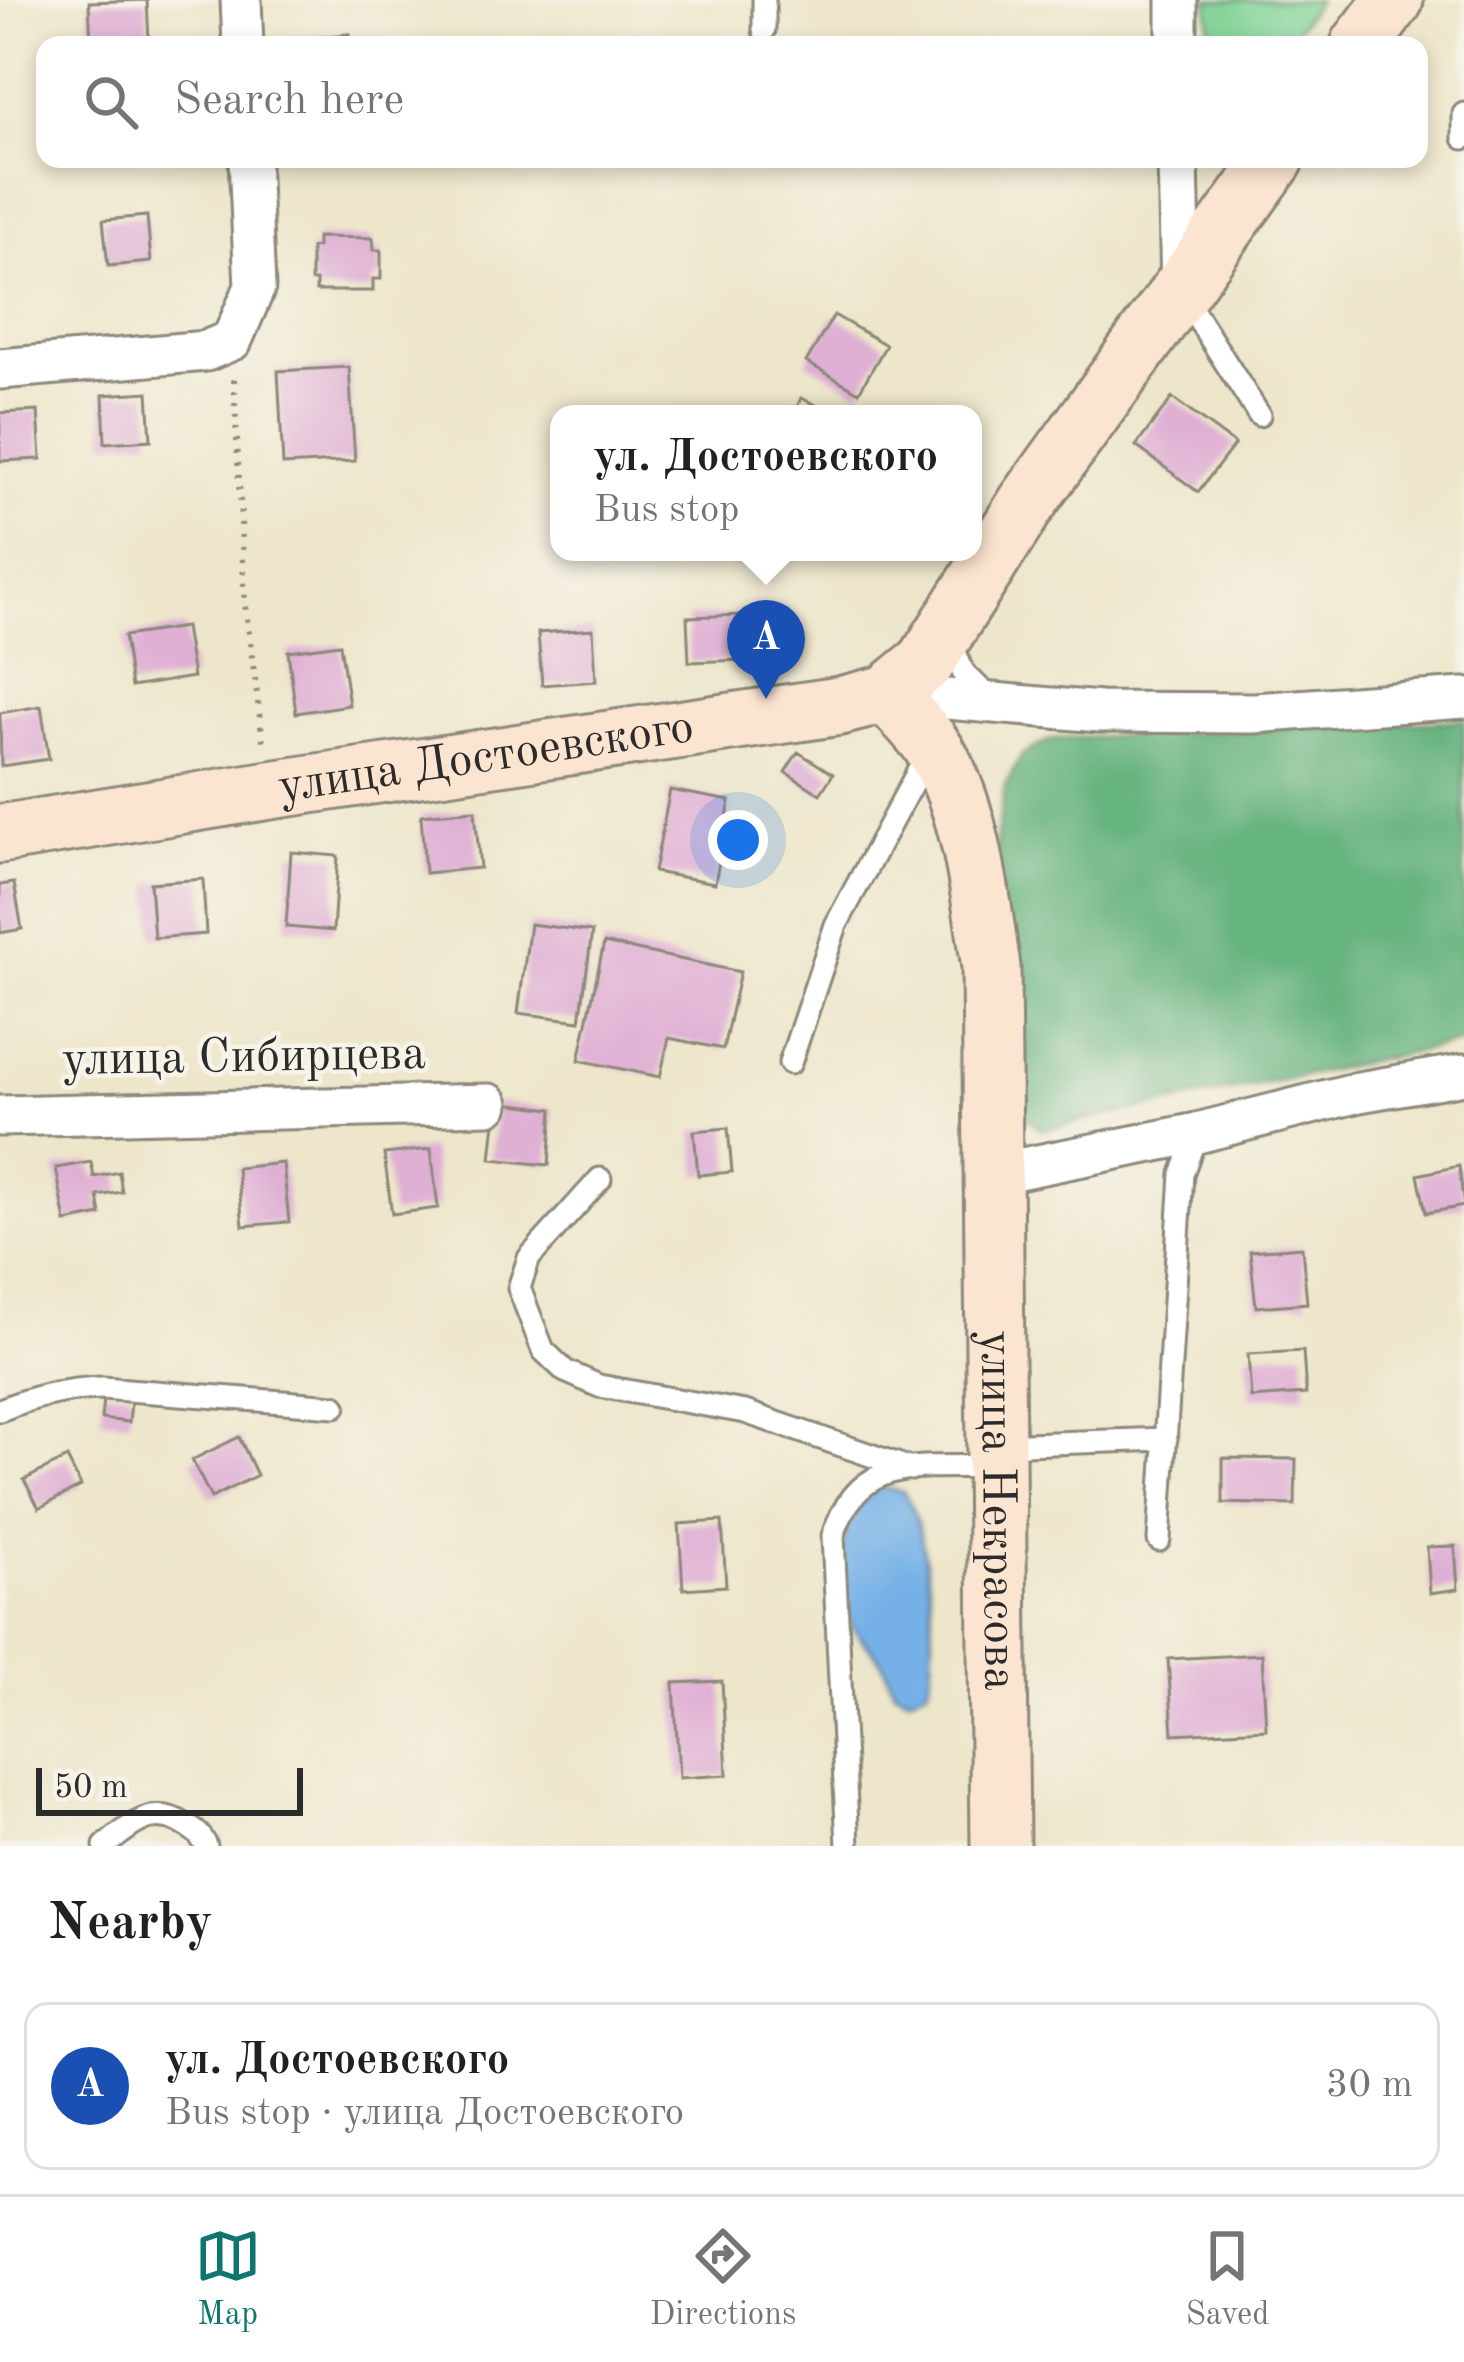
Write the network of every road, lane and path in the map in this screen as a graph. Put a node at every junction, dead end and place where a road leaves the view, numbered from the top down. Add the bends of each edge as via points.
1 (241, 0) edge
2 (764, 0) edge
3 (1177, 0) edge
4 (1394, 0) edge
5 (764, 30) dead end
6 (243, 36) edge
7 (1178, 36) edge
8 (1367, 36) edge
9 (1464, 113) edge
10 (1464, 138) edge
11 (249, 168) edge
12 (1178, 168) edge
13 (1269, 168) edge
14 (1181, 291) junction
15 (232, 340) junction
16 (0, 370) edge
17 (1259, 415) dead end
18 (948, 627) junction
19 (886, 694) junction
20 (1464, 698) edge
21 (994, 703) junction
22 (932, 745) junction
23 (270, 790) junction
24 (0, 834) edge
25 (790, 1063) dead end
26 (1464, 1074) edge
27 (490, 1104) dead end
28 (0, 1116) edge
29 (1197, 1133) junction
30 (993, 1174) junction
31 (600, 1179) dead end
32 (335, 1406) dead end
33 (0, 1410) edge
34 (1166, 1438) junction
35 (996, 1455) junction
36 (911, 1469) junction
37 (1159, 1540) dead end
38 (105, 1846) edge
39 (206, 1846) edge
40 (848, 1846) edge
41 (1000, 1846) edge

1 - 6 street
2 - 5 lane
3 - 7 street
4 - 8 main road
9 - 10 lane
11 - 15 street via 255,287
12 - 14 street
13 - 14 main road, улица Достоевского
14 - 17 lane
14 - 18 main road, улица Достоевского
15 - 16 street via 206,351
15 - 23 path via 244,603
18 - 19 main road, улица Достоевского via 926,662
18 - 21 lane via 963,672
19 - 21 street
19 - 22 main road, улица Некрасова
19 - 23 main road, улица Достоевского
20 - 21 street via 1255,713
22 - 25 lane via 836,925
22 - 30 main road, улица Некрасова via 971,845 982,907 994,1019
23 - 24 main road, улица Достоевского
26 - 29 street via 1359,1091
27 - 28 street, улица Сибирцева
29 - 30 street
29 - 34 lane via 1182,1174
30 - 35 main road, улица Некрасова
31 - 36 lane via 529,1258 519,1288 543,1350 565,1371 599,1386 745,1412
32 - 33 lane via 102,1388
34 - 35 lane
34 - 37 lane
35 - 36 lane
35 - 41 main road, улица Некрасова
36 - 40 lane via 875,1476 854,1491 833,1537
38 - 39 lane via 141,1818 170,1815

